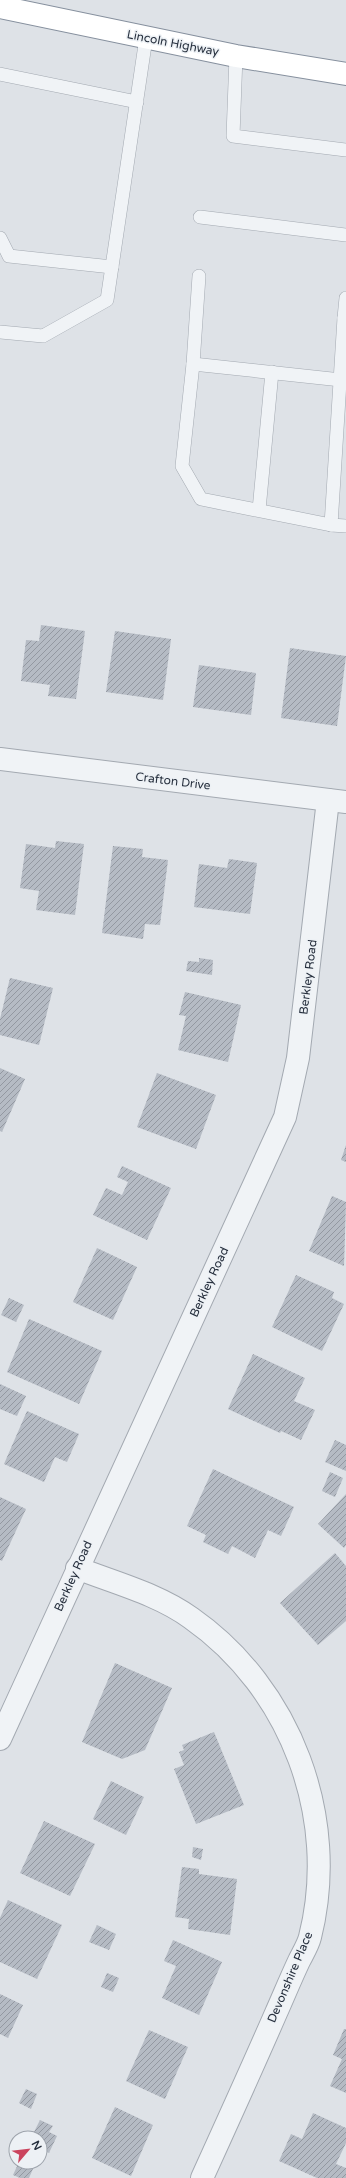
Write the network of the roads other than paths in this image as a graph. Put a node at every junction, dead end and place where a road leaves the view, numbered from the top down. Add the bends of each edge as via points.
1 (0, 7) edge
2 (146, 38) junction
3 (236, 56) junction
4 (0, 74) edge
5 (346, 74) edge
6 (137, 102) junction
7 (346, 150) edge
8 (200, 217) dead end
9 (346, 235) edge
10 (0, 238) edge
11 (112, 267) junction
12 (199, 276) dead end
13 (346, 298) edge
14 (345, 318) edge
15 (0, 332) edge
16 (193, 364) junction
17 (272, 372) junction
18 (340, 380) junction
19 (259, 510) junction
20 (331, 525) junction
21 (346, 526) edge
22 (0, 759) edge
23 (337, 801) edge
24 (77, 1568) junction
25 (0, 1739) edge
26 (202, 2178) edge

1 - 2 highway, Lincoln Highway
2 - 3 highway, Lincoln Highway
2 - 6 lane
3 - 5 highway, Lincoln Highway
3 - 7 lane via 233,136
4 - 6 lane
6 - 11 lane
8 - 9 lane
10 - 11 lane via 9,256
11 - 15 lane via 107,300 43,336
12 - 16 lane
13 - 14 lane
14 - 18 lane
16 - 17 lane
16 - 19 lane via 182,466 201,499
17 - 18 lane
17 - 19 lane
18 - 20 lane
19 - 20 lane
20 - 21 lane
22 - 23 street, Crafton Drive
23 - 24 street, Berkley Road via 298,1058 285,1117
24 - 25 street, Berkley Road
24 - 26 street, Devonshire Place via 162,1601 190,1617 221,1642 253,1676 294,1741 311,1792 317,1826 319,1873 310,1938

